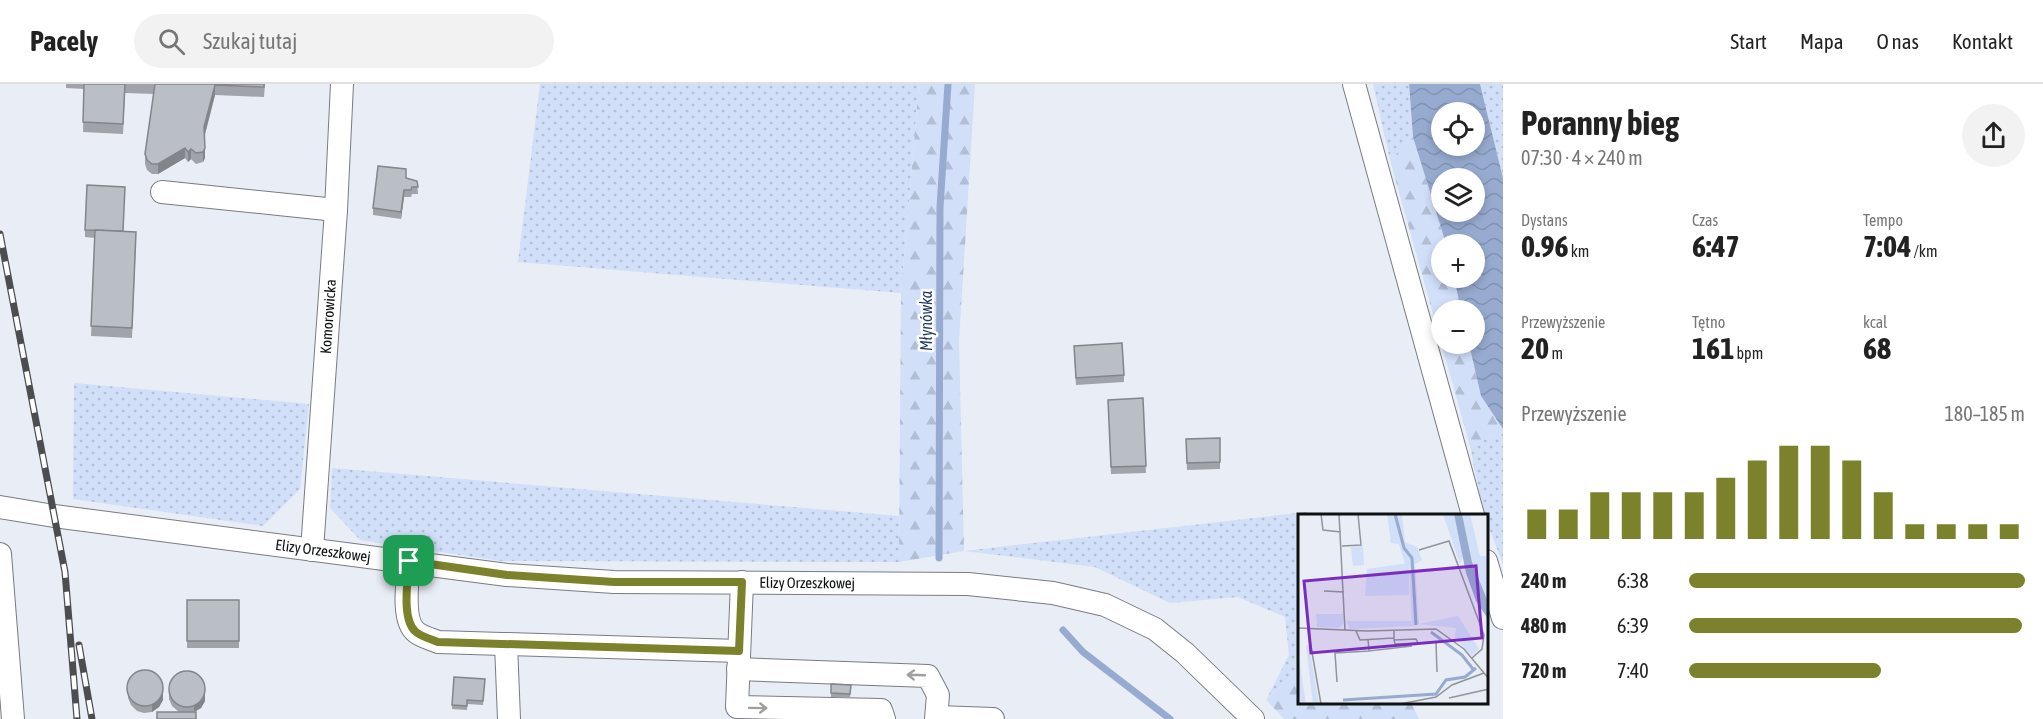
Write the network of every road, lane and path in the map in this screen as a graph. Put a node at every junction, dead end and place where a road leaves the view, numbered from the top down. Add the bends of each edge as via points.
1 (342, 84) edge
2 (1354, 84) edge
3 (162, 192) dead end
4 (336, 210) junction
5 (0, 507) edge
6 (1473, 514) edge
7 (312, 550) junction
8 (0, 554) edge
9 (409, 561) junction
10 (1488, 568) edge
11 (742, 582) junction
12 (1503, 618) edge
13 (506, 644) junction
14 (739, 660) junction
15 (937, 718) edge
16 (13, 719) edge
17 (509, 719) edge
18 (884, 719) edge
19 (993, 719) edge
20 (1252, 719) edge

1 - 4 street, Komorowicka
2 - 6 street
3 - 4 street
4 - 7 street, Komorowicka
5 - 7 street, Elizy Orzeszkowej
7 - 9 street, Elizy Orzeszkowej
8 - 16 street
9 - 11 street, Elizy Orzeszkowej via 507,575 614,582
9 - 13 street via 408,619 415,631 438,642
10 - 12 street
11 - 14 street
11 - 20 street, Elizy Orzeszkowej via 968,584 1053,593 1105,605 1155,629
13 - 14 street
13 - 17 street
15 -> 14 street via 938,695 928,676
14 -> 18 street via 737,707 881,711
15 - 19 street

